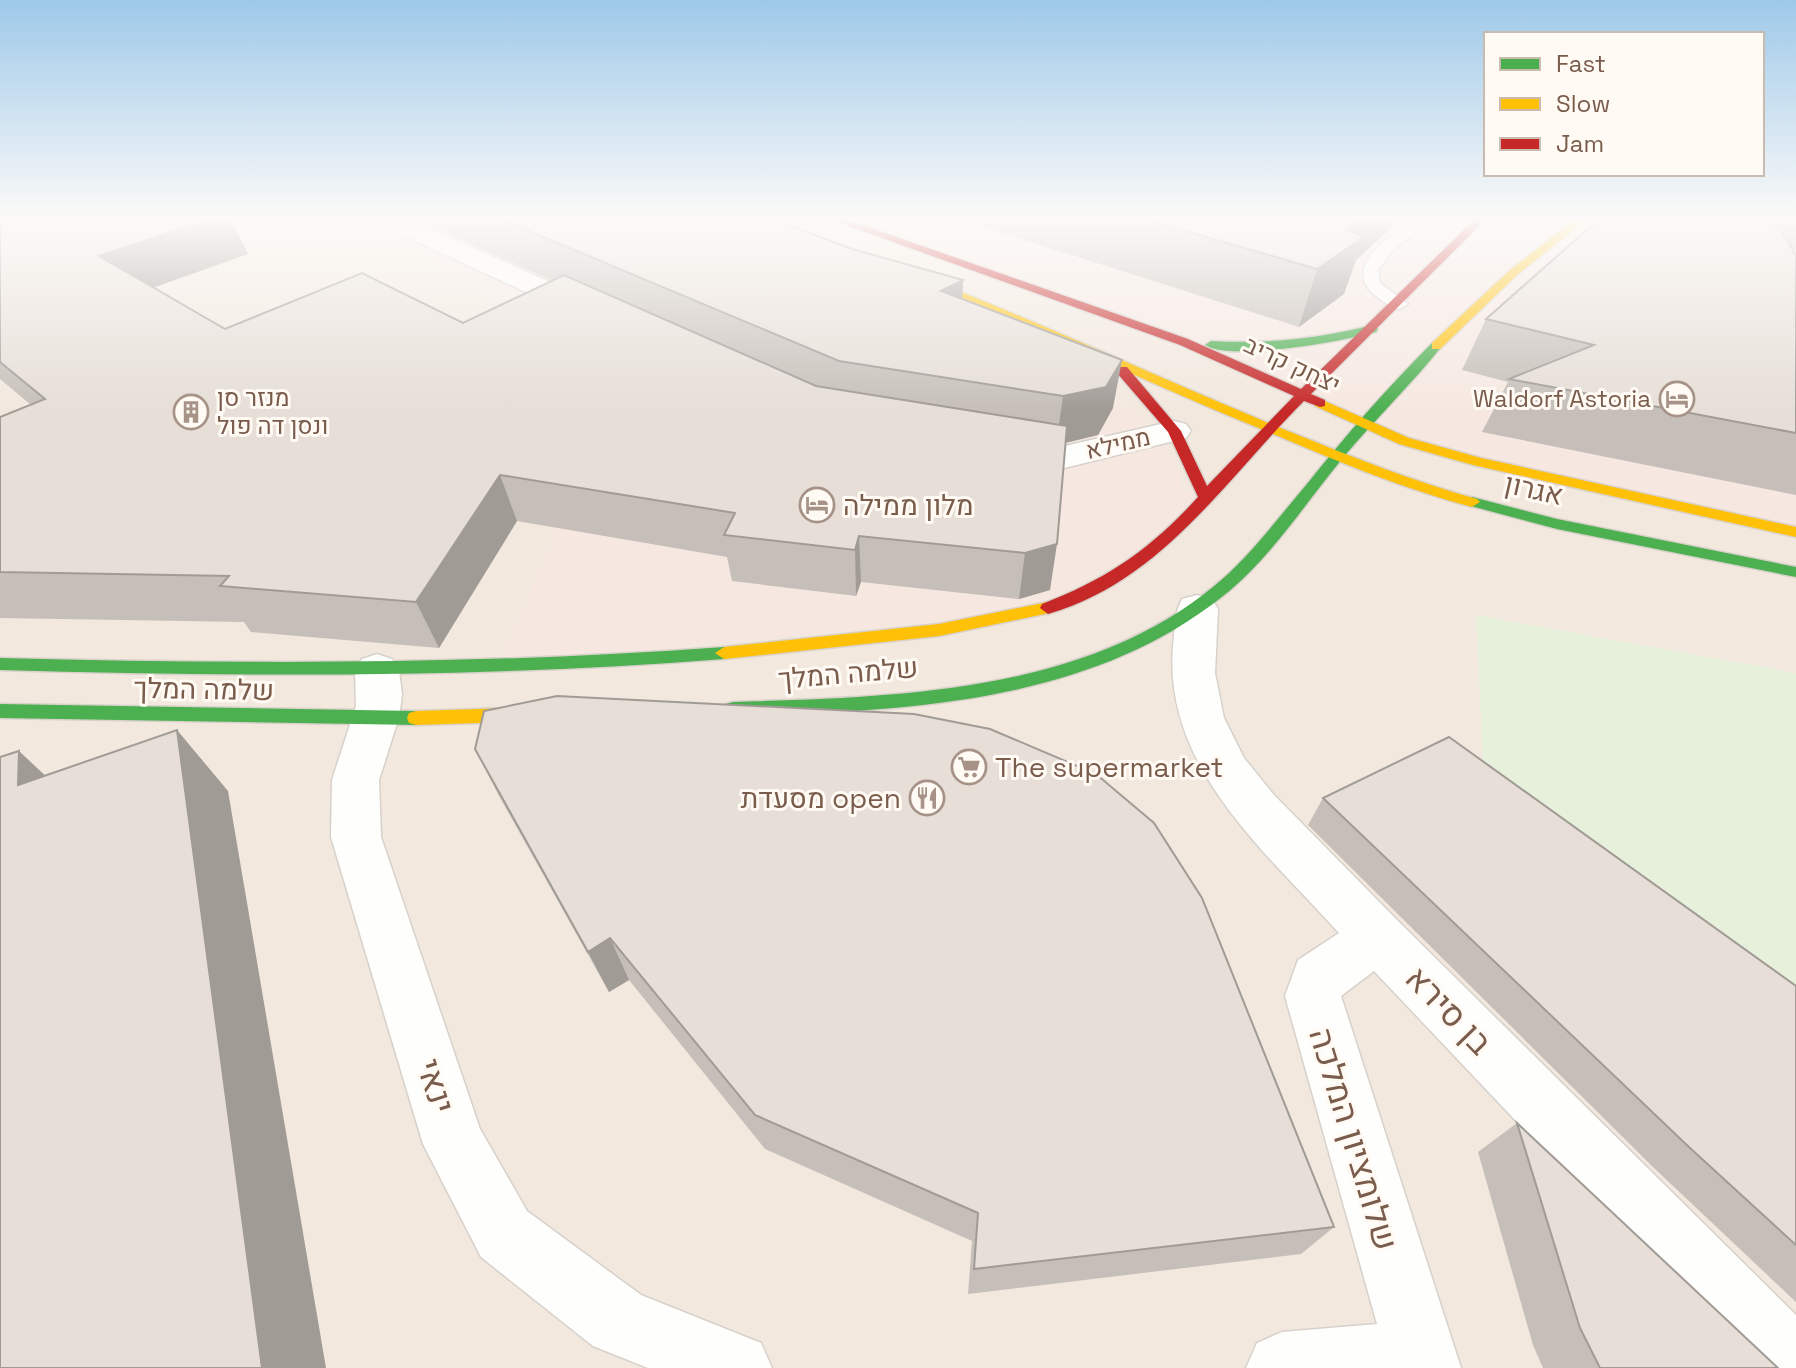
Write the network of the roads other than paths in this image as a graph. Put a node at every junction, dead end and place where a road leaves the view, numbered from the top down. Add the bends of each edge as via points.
1 (531, 284) edge
2 (934, 284) edge
3 (1019, 284) edge
4 (1372, 284) edge
5 (1418, 284) edge
6 (1500, 284) edge
7 (1399, 304) junction
8 (617, 323) edge
9 (1374, 328) junction
10 (1184, 342) junction
11 (1109, 357) junction
12 (1302, 396) junction
13 (1364, 426) junction
14 (1269, 428) junction
15 (1174, 431) junction
16 (982, 446) edge
17 (1337, 457) junction
18 (1206, 499) junction
19 (1796, 532) edge
20 (1796, 572) edge
21 (1197, 609) junction
22 (9, 668) edge
23 (377, 695) junction
24 (712, 709) edge
25 (0, 711) edge
26 (569, 713) edge
27 (1378, 937) junction
28 (1422, 1362) edge
29 (1796, 1365) edge
30 (736, 1368) edge
31 (1282, 1368) edge

1 - 8 street
2 - 11 street
3 - 10 street, יצחק קריב
4 - 7 lane
5 - 7 street, שלמה המלך
6 - 13 street, שלמה המלך via 1421,360
7 - 9 street, שלמה המלך
9 - 10 street via 1306,344
9 - 12 street, שלמה המלך
10 - 12 street, יצחק קריב
11 - 14 street
11 - 15 street
12 - 13 street, יצחק קריב
12 - 14 street, שלמה המלך
13 - 17 street, שלמה המלך
13 - 19 street, אגרון via 1478,462
14 - 17 street, אגרון
14 - 18 street, שלמה המלך
15 - 16 street, ממילא via 1056,459
15 - 18 street
17 - 20 street, אגרון via 1471,504
17 - 21 street, שלמה המלך via 1247,563
18 - 23 street, שלמה המלך via 1174,536 1104,587 988,621
21 - 24 street, שלמה המלך via 1117,653 1006,682 886,702
21 - 27 street, בן סירא via 1193,673 1201,718 1226,771
22 - 23 street, שלמה המלך via 247,671
23 - 25 street, שלמה המלך
23 - 26 street, שלמה המלך
23 - 30 street, ינאי via 359,764 356,837 454,1144 504,1234 618,1321
27 - 28 street, שלומציון המלכה via 1318,979 1313,996
27 - 29 street, בן סירא
28 - 31 street

